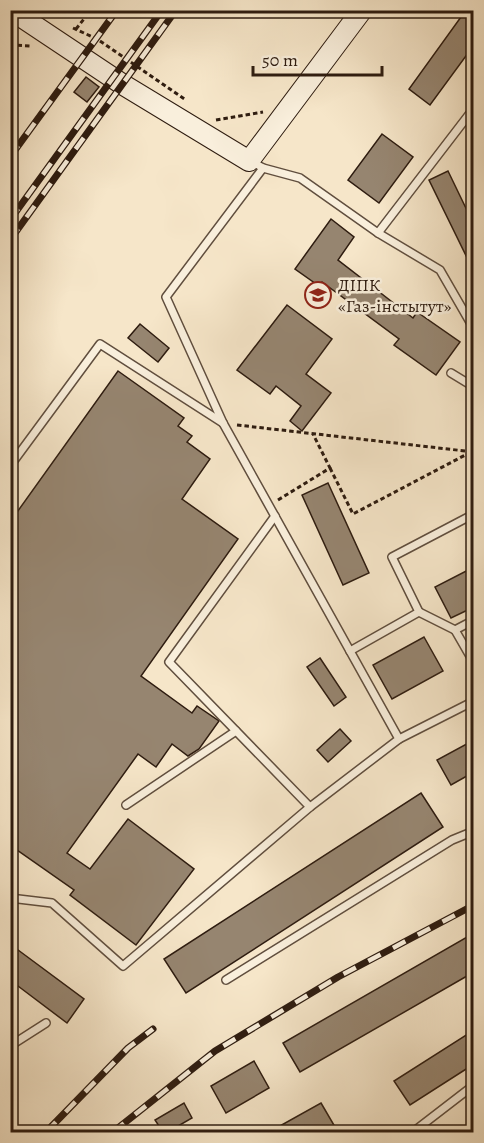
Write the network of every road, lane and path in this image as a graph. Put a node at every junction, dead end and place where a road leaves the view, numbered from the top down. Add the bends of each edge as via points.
1 (11, 10) edge
2 (91, 10) edge
3 (362, 10) edge
4 (67, 25) dead end
5 (76, 29) junction
6 (192, 104) dead end
7 (474, 108) edge
8 (209, 115) dead end
9 (279, 120) junction
10 (256, 164) junction
11 (378, 233) junction
12 (474, 329) edge
13 (452, 373) dead end
14 (474, 387) edge
15 (223, 423) junction
16 (313, 433) junction
17 (473, 452) edge
18 (10, 466) edge
19 (330, 468) junction
20 (269, 505) junction
21 (474, 514) edge
22 (275, 516) junction
23 (419, 612) junction
24 (474, 620) edge
25 (455, 630) junction
26 (350, 651) junction
27 (474, 663) edge
28 (474, 701) edge
29 (236, 731) junction
30 (399, 739) junction
31 (126, 806) dead end
32 (310, 807) junction
33 (474, 831) edge
34 (10, 897) edge
35 (226, 980) dead end
36 (46, 1023) dead end
37 (10, 1046) edge
38 (474, 1085) edge
39 (413, 1132) edge

1 - 10 main road via 122,84
2 - 5 path
3 - 9 main road
4 - 5 path
5 - 6 path via 97,39
7 - 11 lane
8 - 9 path via 216,120 266,111
9 - 10 main road
10 - 11 lane via 300,178
10 - 15 lane via 165,297
11 - 12 lane via 440,270
13 - 14 lane
15 - 16 path
15 - 18 lane via 100,344
15 - 20 lane
16 - 17 path
16 - 19 path
17 - 19 path via 353,514
19 - 20 path
20 - 22 lane
21 - 23 lane via 392,557
22 - 26 lane
22 - 29 lane via 169,662
23 - 25 lane
23 - 26 lane
24 - 25 lane
25 - 27 lane
26 - 30 lane
28 - 30 lane
29 - 31 lane
29 - 32 lane
30 - 32 lane
32 - 34 lane via 123,966 52,903
33 - 35 lane via 452,840
36 - 37 lane
38 - 39 lane

